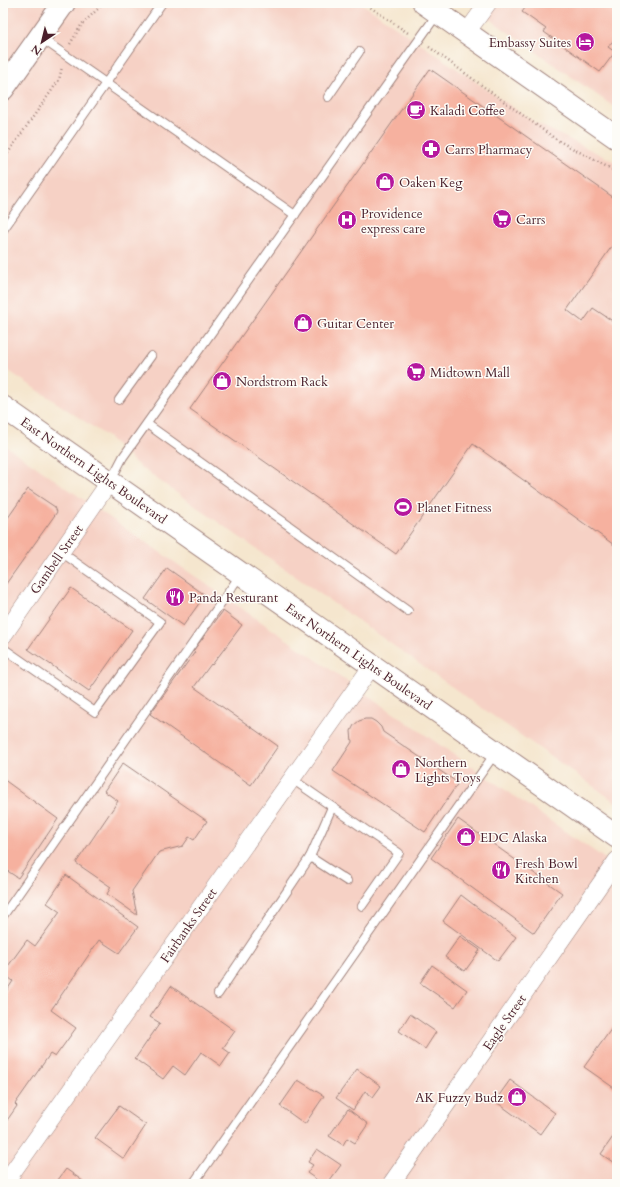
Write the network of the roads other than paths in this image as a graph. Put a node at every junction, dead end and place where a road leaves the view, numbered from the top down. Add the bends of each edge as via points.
1 (64, 3) edge
2 (162, 3) edge
3 (488, 3) edge
4 (431, 8) edge
5 (467, 32) junction
6 (40, 37) junction
7 (359, 52) dead end
8 (106, 83) junction
9 (3, 89) edge
10 (328, 97) dead end
11 (617, 138) edge
12 (295, 215) junction
13 (3, 230) edge
14 (151, 356) dead end
15 (120, 400) dead end
16 (3, 407) edge
17 (147, 424) junction
18 (110, 481) junction
19 (61, 552) junction
20 (241, 574) junction
21 (408, 611) dead end
22 (3, 636) edge
23 (3, 648) edge
24 (372, 666) junction
25 (497, 751) junction
26 (292, 779) junction
27 (332, 807) junction
28 (617, 837) edge
29 (310, 857) junction
30 (617, 860) edge
31 (347, 881) dead end
32 (362, 906) dead end
33 (3, 916) edge
34 (218, 994) dead end
35 (4, 1184) edge
36 (194, 1184) edge
37 (391, 1184) edge

1 - 6 main road
2 - 8 lane
3 - 5 street
4 - 5 main road
4 - 12 lane via 418,40
5 - 11 main road
6 - 8 lane
6 - 9 main road
7 - 10 lane
8 - 12 lane
8 - 13 lane
12 - 17 lane
14 - 15 lane
16 - 18 main road, East Northern Lights Boulevard
17 - 18 lane via 123,457
17 - 21 lane
18 - 19 street, Gambell Street
18 - 20 main road, East Northern Lights Boulevard
19 - 22 street, Gambell Street
19 - 23 lane via 160,622 96,712
20 - 24 main road, East Northern Lights Boulevard
20 - 33 lane
24 - 25 main road, East Northern Lights Boulevard
24 - 26 street, Fairbanks Street
25 - 28 main road, East Northern Lights Boulevard
25 - 36 lane
26 - 27 lane
26 - 35 street, Fairbanks Street
27 - 29 lane
27 - 32 lane via 399,853
29 - 31 lane
29 - 34 lane
30 - 37 street, Eagle Street

